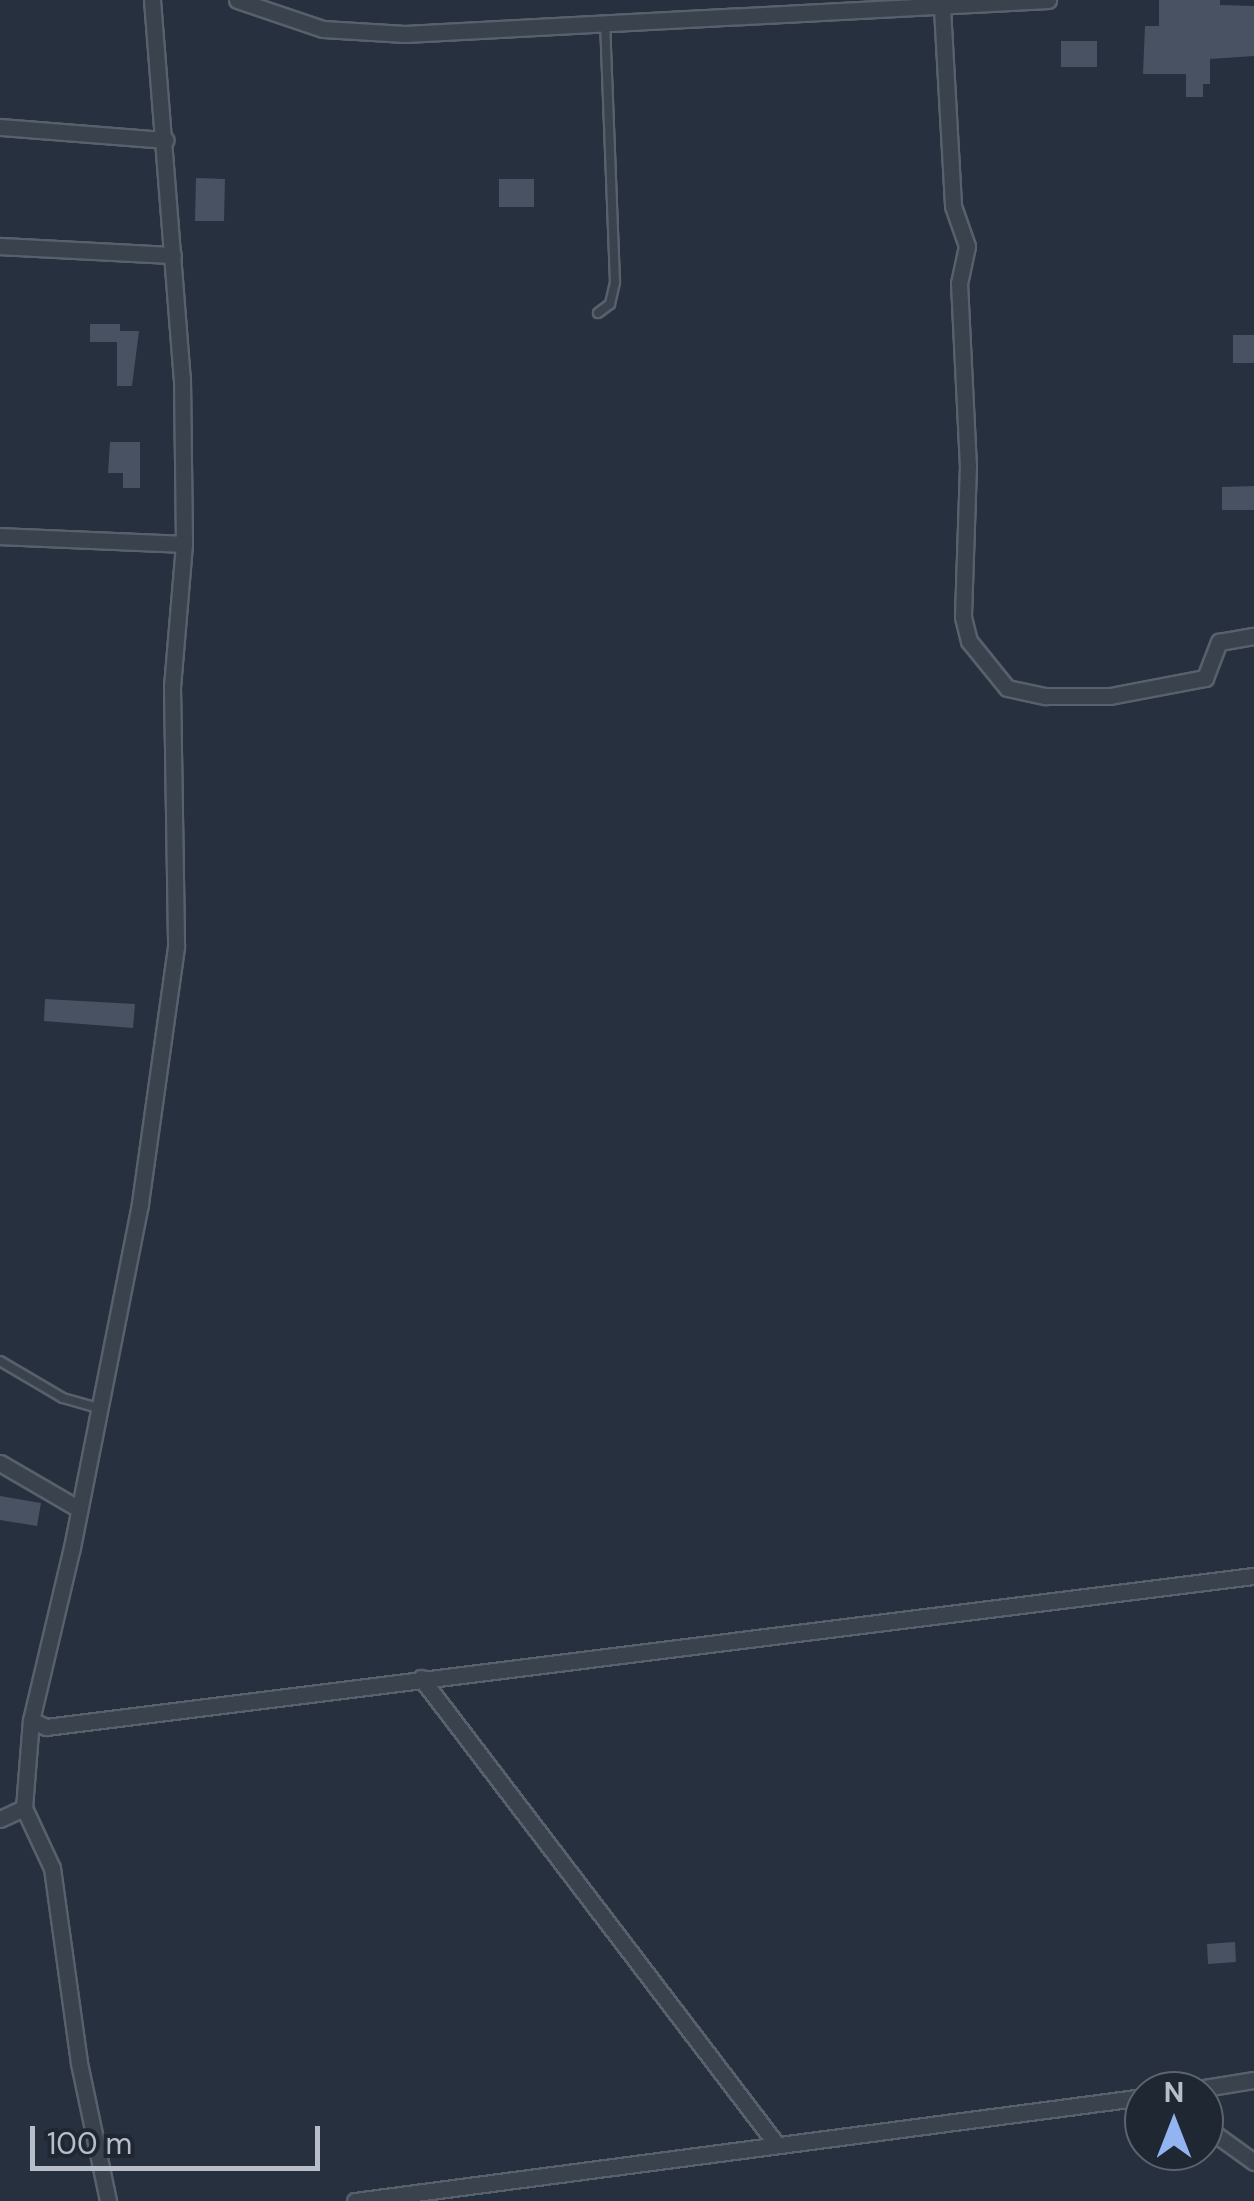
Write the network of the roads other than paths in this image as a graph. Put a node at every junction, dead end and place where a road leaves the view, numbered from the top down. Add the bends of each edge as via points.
1 (152, 0) edge
2 (237, 0) edge
3 (1048, 0) edge
4 (942, 8) junction
5 (605, 27) junction
6 (0, 127) edge
7 (165, 140) junction
8 (0, 246) edge
9 (173, 255) junction
10 (598, 312) dead end
11 (0, 536) edge
12 (184, 544) junction
13 (1254, 636) edge
14 (0, 1362) edge
15 (99, 1408) junction
16 (0, 1463) edge
17 (78, 1509) junction
18 (1254, 1576) edge
19 (421, 1678) junction
20 (31, 1720) junction
21 (24, 1808) junction
22 (0, 1819) edge
23 (1254, 2080) edge
24 (1224, 2085) edge
25 (1124, 2100) edge
26 (1224, 2140) edge
27 (777, 2145) junction
28 (1254, 2162) edge
29 (108, 2201) edge
30 (355, 2201) edge

1 - 7 street
2 - 5 street via 323,29 368,34
3 - 4 street
4 - 5 street
4 - 13 street via 953,206 967,246 959,283 968,465 963,618 969,640 1006,688 1110,696 1206,678 1220,642
5 - 10 lane via 616,282 610,304
6 - 7 street
7 - 9 street
8 - 9 street
9 - 12 street
11 - 12 street
12 - 15 street via 172,686 171,996 140,1204
14 - 15 lane via 63,1398
15 - 17 street
16 - 17 street
17 - 20 street
18 - 19 street
19 - 20 street via 46,1727
19 - 27 street
20 - 21 street
21 - 22 street
21 - 29 street via 52,1868 79,2063
23 - 24 street
25 - 27 street
26 - 28 street
27 - 30 street

